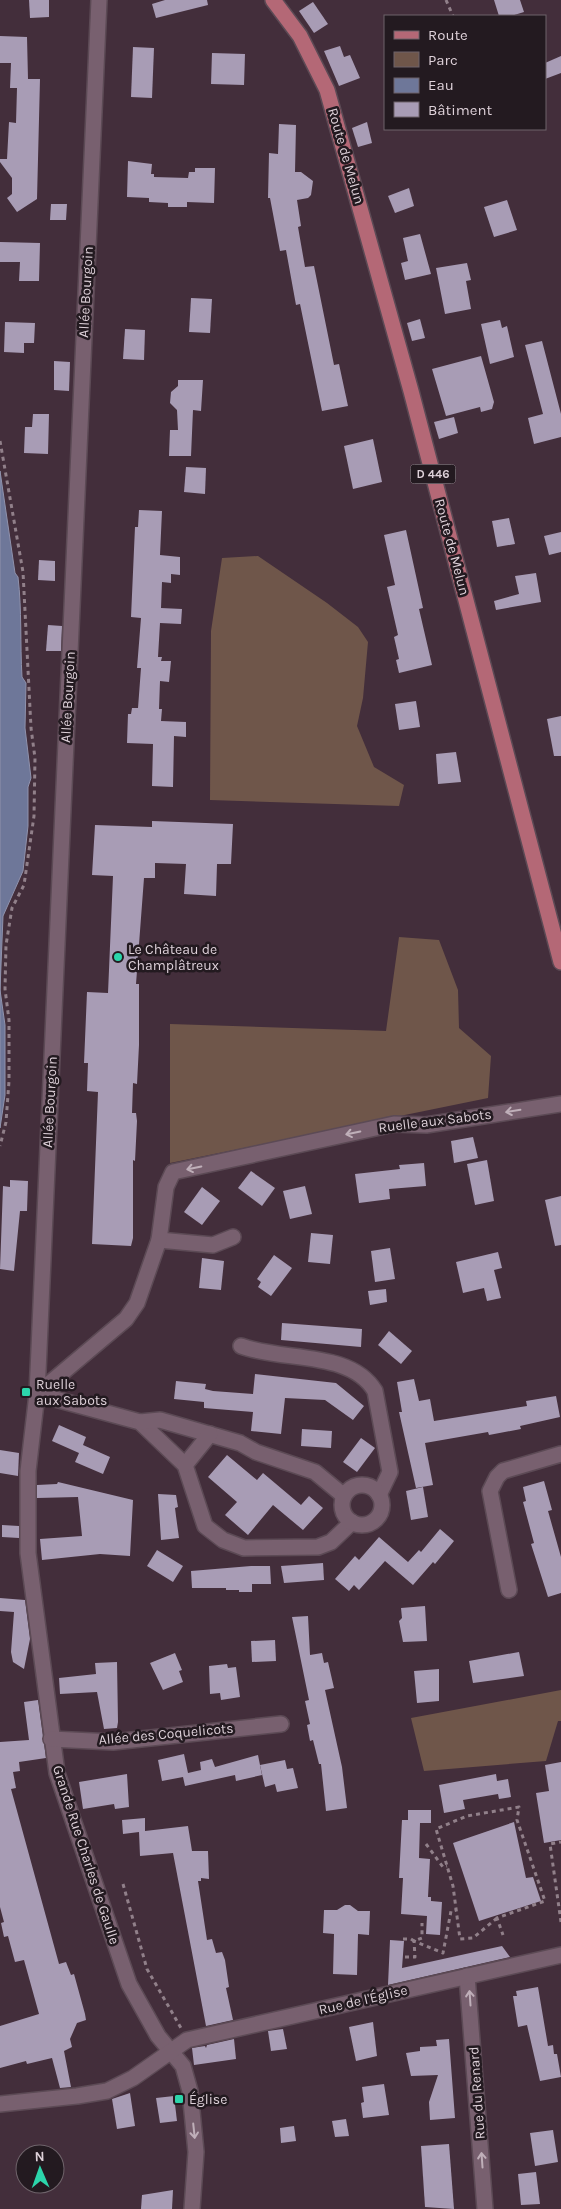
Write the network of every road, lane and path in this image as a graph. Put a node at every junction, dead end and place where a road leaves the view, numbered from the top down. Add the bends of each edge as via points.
1 (99, 0) edge
2 (273, 0) edge
3 (446, 0) edge
4 (453, 15) edge
5 (0, 440) edge
6 (561, 962) edge
7 (561, 1104) edge
8 (0, 1146) edge
9 (232, 1238) dead end
10 (159, 1240) junction
11 (241, 1346) dead end
12 (37, 1394) junction
13 (140, 1422) junction
14 (210, 1434) junction
15 (561, 1454) edge
16 (185, 1465) junction
17 (379, 1495) junction
18 (344, 1496) junction
19 (352, 1522) junction
20 (508, 1590) dead end
21 (281, 1724) dead end
22 (51, 1739) junction
23 (561, 1842) edge
24 (426, 1844) dead end
25 (447, 1866) junction
26 (123, 1884) dead end
27 (456, 1910) junction
28 (497, 1918) junction
29 (561, 1922) edge
30 (422, 1923) dead end
31 (503, 1935) dead end
32 (402, 1939) dead end
33 (414, 1941) junction
34 (561, 1955) edge
35 (405, 1957) dead end
36 (467, 1976) junction
37 (187, 2040) junction
38 (170, 2053) junction
39 (0, 2104) edge
40 (192, 2209) edge
41 (485, 2209) edge

1 - 12 street, Allée Bourgoin
2 - 6 main road, Route de Melun / D 446 via 300,36 327,90
3 - 4 path
5 - 8 path via 23,572 35,758 34,816 24,886 12,908 6,945 9,1081 6,1122
7 -> 10 street, Ruelle aux Sabots via 426,1125 394,1124 173,1172 166,1187
9 - 10 street via 213,1245
10 - 12 street, Ruelle aux Sabots via 137,1303 126,1319
11 - 17 street via 261,1353 336,1362 368,1379 375,1391 390,1472
12 - 13 street
12 - 22 street, Grande Rue Charles de Gaulle via 28,1471 28,1553
13 - 14 street via 160,1420
13 - 16 street
14 - 16 street
14 - 18 street via 314,1472
15 - 20 street via 503,1471 492,1484 491,1501
16 - 19 street via 205,1526 234,1545 244,1548 318,1547 331,1542
17 - 18 street via 364,1485 352,1487
17 - 19 street via 382,1508 376,1519 364,1524
18 - 19 street via 342,1508
21 - 22 street, Allée des Coquelicots via 113,1742
22 - 38 street, Grande Rue Charles de Gaulle via 57,1773 129,1984
23 - 29 path via 550,1844
24 - 25 path via 443,1867
25 - 27 path
25 - 28 path via 436,1829 467,1816 518,1807 517,1820 546,1901
26 - 37 path via 147,1969
27 - 28 path via 460,1939 473,1938
27 - 33 path via 451,1911 443,1953
28 - 31 path
30 - 33 path via 422,1938
32 - 33 path
33 - 35 path via 415,1957
34 - 36 street, Rue de l'Église
36 - 37 street, Rue de l'Église
41 -> 36 street, Rue du Renard
37 - 38 street, Rue de l'Église
38 - 39 street, Rue de l'Église via 107,2091
38 -> 40 street, Grande Rue Charles de Gaulle via 183,2066 190,2091 196,2152

